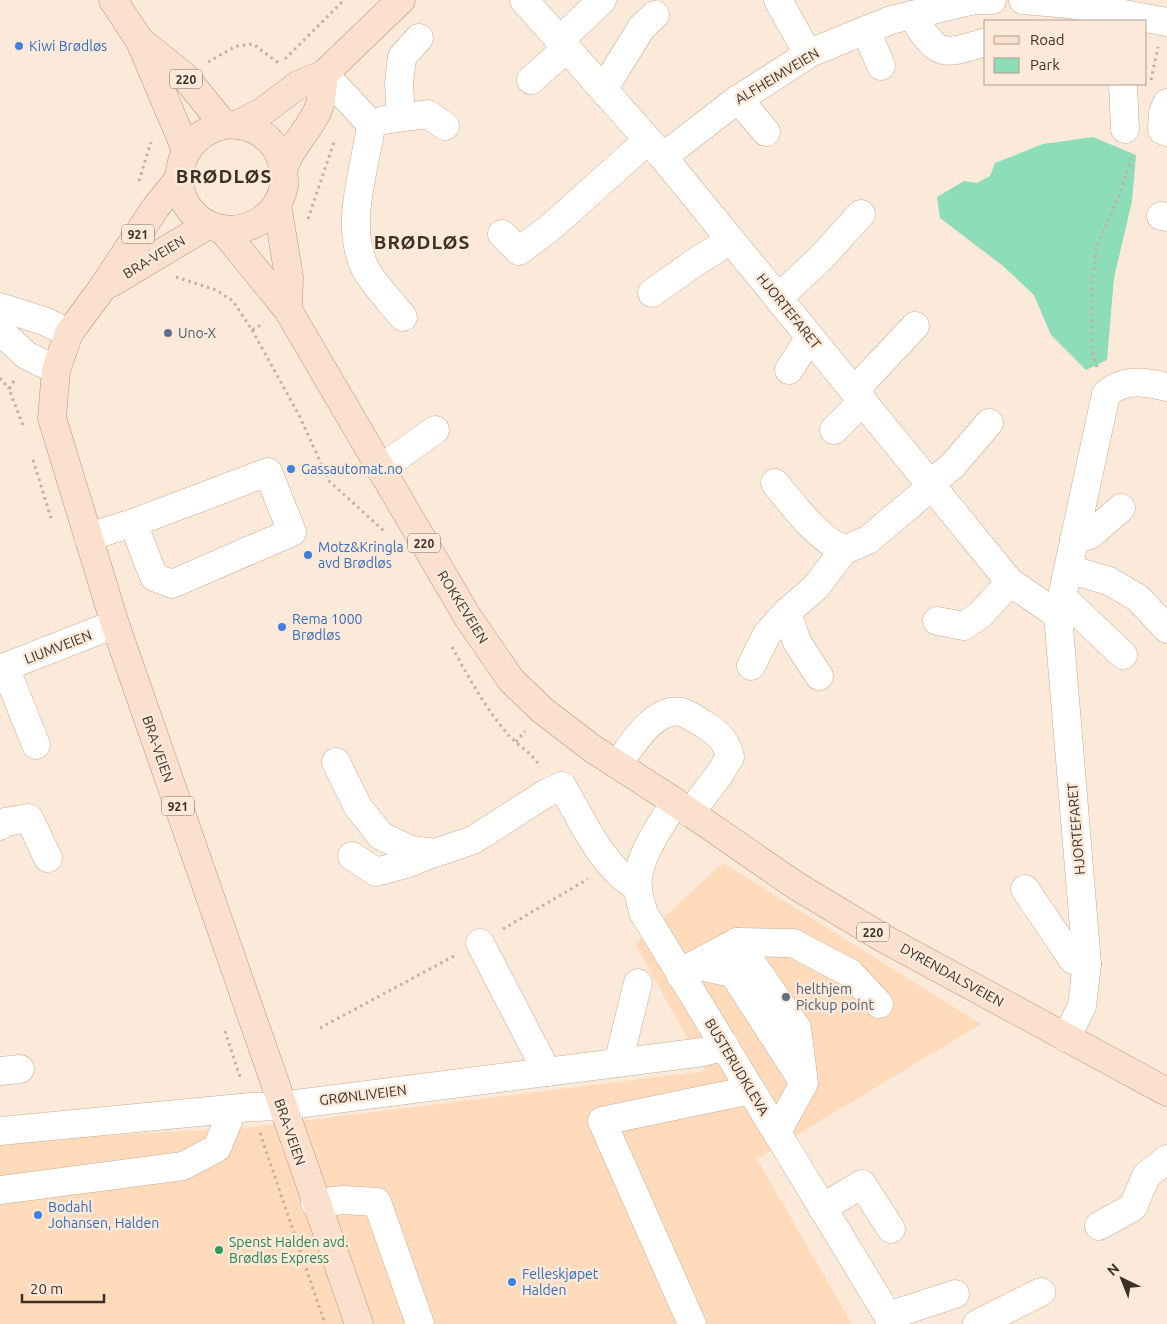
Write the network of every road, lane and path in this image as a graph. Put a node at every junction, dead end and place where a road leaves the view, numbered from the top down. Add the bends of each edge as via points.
1 (112, 0) edge
2 (344, 0) edge
3 (401, 0) edge
4 (524, 0) edge
5 (602, 0) edge
6 (778, 0) edge
7 (992, 0) edge
8 (1023, 0) edge
9 (895, 14) edge
10 (655, 15) dead end
11 (1123, 17) edge
12 (1165, 21) edge
13 (419, 38) dead end
14 (140, 41) junction
15 (984, 43) edge
16 (563, 44) junction
17 (808, 54) junction
18 (204, 64) dead end
19 (881, 66) dead end
20 (324, 74) junction
21 (531, 80) dead end
22 (1151, 81) dead end
23 (1123, 85) edge
24 (603, 90) junction
25 (738, 99) junction
26 (1167, 103) edge
27 (401, 117) junction
28 (370, 123) junction
29 (231, 125) junction
30 (444, 126) dead end
31 (766, 132) dead end
32 (1167, 132) edge
33 (150, 137) dead end
34 (335, 138) dead end
35 (1130, 139) joint
36 (655, 148) junction
37 (186, 150) junction
38 (284, 168) junction
39 (178, 180) junction
40 (138, 186) dead end
41 (277, 204) junction
42 (861, 214) dead end
43 (307, 225) dead end
44 (215, 227) junction
45 (502, 234) dead end
46 (731, 240) junction
47 (168, 274) dead end
48 (101, 290) junction
49 (652, 293) dead end
50 (778, 298) junction
51 (0, 307) edge
52 (280, 314) junction
53 (403, 317) dead end
54 (915, 326) dead end
55 (252, 330) junction
56 (0, 331) edge
57 (69, 333) junction
58 (810, 337) junction
59 (56, 370) junction
60 (789, 370) dead end
61 (0, 378) edge
62 (1167, 387) edge
63 (9, 389) dead end
64 (1106, 394) junction
65 (858, 396) junction
66 (989, 423) dead end
67 (435, 430) dead end
68 (834, 430) dead end
69 (380, 469) junction
70 (775, 483) dead end
71 (931, 485) junction
72 (1121, 508) dead end
73 (133, 523) junction
74 (88, 537) junction
75 (388, 539) dead end
76 (1074, 540) junction
77 (844, 550) junction
78 (1068, 569) junction
79 (1010, 582) junction
80 (1060, 606) junction
81 (787, 612) junction
82 (937, 621) dead end
83 (115, 624) junction
84 (1167, 629) edge
85 (449, 642) dead end
86 (1123, 656) dead end
87 (751, 666) dead end
88 (3, 668) edge
89 (819, 676) dead end
90 (36, 745) dead end
91 (593, 749) joint
92 (336, 762) dead end
93 (618, 764) junction
94 (545, 794) junction
95 (682, 807) junction
96 (0, 826) edge
97 (435, 852) junction
98 (352, 856) dead end
99 (48, 858) dead end
100 (637, 887) junction
101 (1025, 889) dead end
102 (737, 942) junction
103 (480, 943) dead end
104 (1087, 964) junction
105 (687, 970) junction
106 (638, 983) dead end
107 (879, 1004) dead end
108 (1066, 1038) junction
109 (725, 1046) junction
110 (618, 1063) junction
111 (547, 1072) junction
112 (804, 1083) junction
113 (751, 1090) junction
114 (1167, 1092) edge
115 (281, 1106) junction
116 (233, 1109) junction
117 (0, 1131) edge
118 (777, 1132) junction
119 (1167, 1159) edge
120 (0, 1190) edge
121 (315, 1203) junction
122 (822, 1208) junction
123 (1099, 1226) dead end
124 (891, 1229) dead end
125 (1041, 1292) dead end
126 (955, 1294) dead end
127 (891, 1320) edge
128 (359, 1324) edge
129 (420, 1324) edge
130 (692, 1324) edge
131 (977, 1324) edge

1 - 14 main road, 220
2 - 18 path via 280,64 253,44 236,46
3 - 20 main road
4 - 16 street, HJORTEFARET
5 - 16 street
6 - 17 street
7 - 9 street, ALFHEIMVEIEN
8 - 11 street via 1069,4
9 - 15 street via 938,50 960,50
9 - 17 street, ALFHEIMVEIEN
9 - 19 street
10 - 24 street via 642,27
11 - 12 street
12 - 22 path
13 - 27 street via 402,57 399,83
14 - 29 main road, 220 via 185,77
14 - 37 main road, 220
16 - 21 street
16 - 24 street, HJORTEFARET
17 - 25 street, ALFHEIMVEIEN
20 - 28 street
20 - 29 main road via 298,85 262,112
20 - 38 main road via 319,106
23 - 35 street
24 - 36 street, HJORTEFARET
25 - 31 street
25 - 36 street, ALFHEIMVEIEN
26 - 32 street via 1162,130
27 - 28 street
27 - 30 street via 428,114
28 - 53 street via 356,206 356,243 366,269
29 - 37 main road via 209,129
29 - 38 main road via 258,132 275,147
33 - 40 path via 151,146
34 - 43 path
35 - 64 path via 1119,196 1096,249 1091,296 1093,356
36 - 45 street, ALFHEIMVEIEN via 519,251
36 - 46 street, HJORTEFARET
37 - 39 main road
38 - 41 main road via 284,187
39 - 44 main road, 220 via 183,198 193,214
39 - 48 main road, BRA-VEIEN / 921 via 156,207
41 - 44 main road via 262,220 243,229
41 - 52 main road via 290,277
42 - 50 street
44 - 48 main road, BRA-VEIEN / 921 via 145,261
44 - 52 main road, ROKKEVEIEN / 220
46 - 49 street
46 - 50 street, HJORTEFARET
47 - 55 path via 216,290 233,301
48 - 57 main road, BRA-VEIEN / 921
50 - 58 street, HJORTEFARET
51 - 57 street
52 - 55 path
52 - 69 main road, ROKKEVEIEN / 220
54 - 65 street
55 - 75 path via 299,415 329,481 384,531
56 - 59 street via 26,355
57 - 59 main road, BRA-VEIEN / 921
58 - 60 street
58 - 65 street, HJORTEFARET
59 - 74 main road, BRA-VEIEN / 921 via 52,418
61 - 63 path
62 - 64 street via 1128,382 1115,386
64 - 76 street, HJORTEFARET
65 - 68 street
65 - 71 street, HJORTEFARET
66 - 71 street
67 - 69 street
69 - 91 main road, ROKKEVEIEN / 220 via 468,616 511,680 542,710
70 - 77 street via 810,524 831,544
71 - 77 street via 868,540
71 - 79 street, HJORTEFARET
72 - 76 street via 1090,536
73 - 73 street via 154,577 172,584 292,532 268,472
73 - 74 street
74 - 83 main road, BRA-VEIEN / 921
76 - 78 street, HJORTEFARET
77 - 81 street via 816,586
78 - 80 street, HJORTEFARET
78 - 84 street via 1109,581 1138,598
79 - 80 street, HJORTEFARET
79 - 82 street via 981,614 964,626
80 - 86 street
80 - 104 street, HJORTEFARET
81 - 87 street via 767,634
81 - 89 street via 797,642
83 - 88 street, LIUMVEIEN
83 - 115 main road, BRA-VEIEN / 921
85 - 94 path via 472,684 506,732 535,758 546,778
88 - 90 street
91 - 93 main road, DYRENDALSVEIEN / 220
92 - 97 street via 358,807 381,836 411,850
93 - 95 main road, DYRENDALSVEIEN / 220
93 - 95 street via 646,726 665,714 680,711 715,731 728,745 730,757 719,775
94 - 97 street via 473,840
94 - 100 street via 562,786 607,860 622,878
95 - 100 street, BUSTERUDKLEVA via 652,840
95 - 108 main road, DYRENDALSVEIEN / 220 via 819,899
96 - 99 street via 4,822 29,818
97 - 98 street via 376,872
100 - 105 street, BUSTERUDKLEVA via 644,912
101 - 104 street via 1073,960
102 - 105 street
102 - 107 street via 793,943 850,973
102 - 112 street via 797,1028
103 - 111 street
104 - 108 street, HJORTEFARET via 1082,1006
105 - 109 street, BUSTERUDKLEVA
105 - 112 street via 734,973
106 - 110 street
108 - 114 main road, DYRENDALSVEIEN / 220
109 - 110 street, GRØNLIVEIEN
109 - 113 street, BUSTERUDKLEVA
110 - 111 street, GRØNLIVEIEN
111 - 115 street, GRØNLIVEIEN
112 - 118 street
113 - 118 street, BUSTERUDKLEVA
113 - 130 street via 602,1121
115 - 116 street, GRØNLIVEIEN
115 - 121 main road, BRA-VEIEN / 921
116 - 117 street, GRØNLIVEIEN
116 - 120 street via 217,1148 183,1166
118 - 122 street, BUSTERUDKLEVA
119 - 123 street via 1146,1176 1133,1207
121 - 128 main road, BRA-VEIEN / 921
121 - 129 street via 343,1200 377,1202
122 - 124 street via 862,1184
122 - 127 street, BUSTERUDKLEVA
125 - 131 street
126 - 127 street

